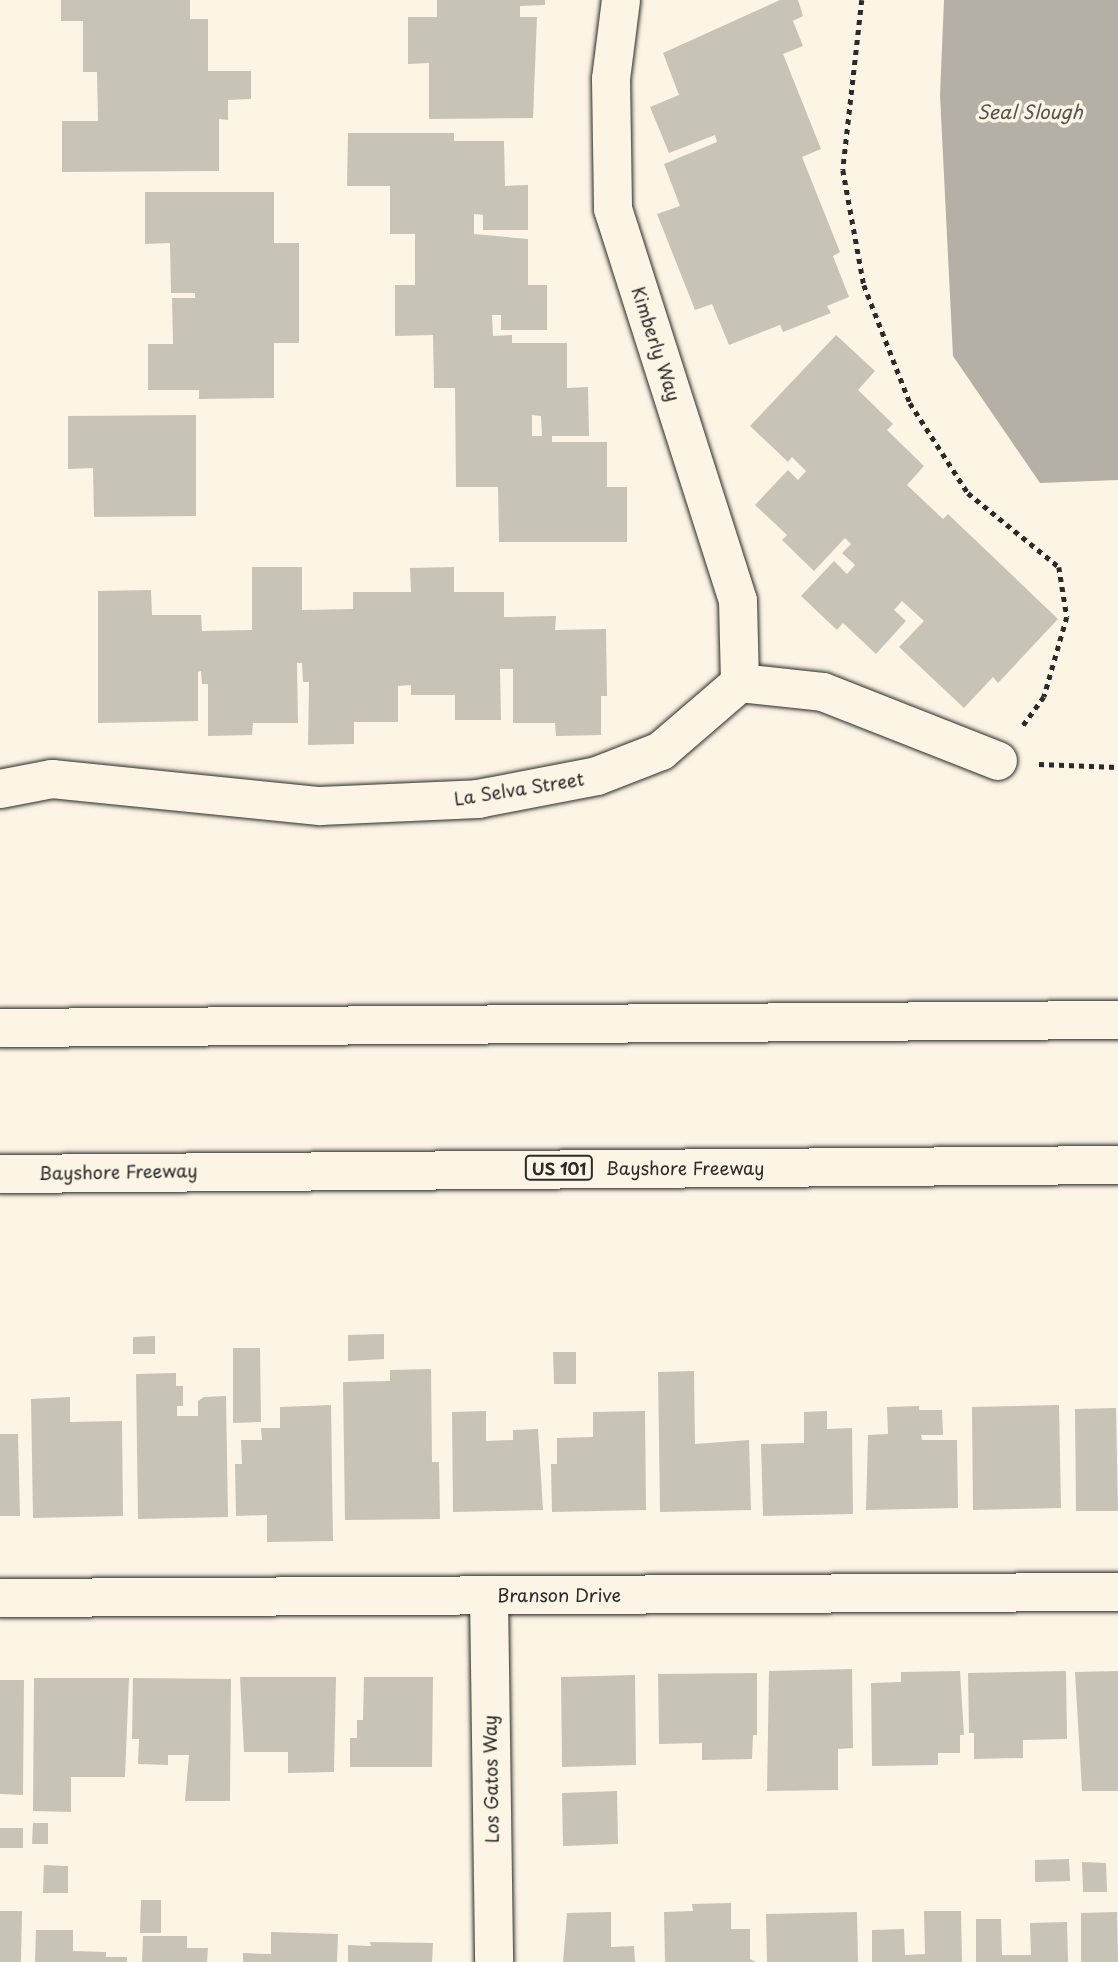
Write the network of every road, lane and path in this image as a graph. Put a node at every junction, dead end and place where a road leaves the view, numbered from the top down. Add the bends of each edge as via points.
1 (621, 0) edge
2 (862, 0) edge
3 (740, 683) junction
4 (998, 761) junction
5 (1118, 766) edge
6 (0, 789) edge
7 (1118, 1020) edge
8 (0, 1028) edge
9 (1118, 1165) edge
10 (0, 1174) edge
11 (1118, 1592) edge
12 (489, 1595) junction
13 (0, 1598) edge
14 (494, 1962) edge

1 - 3 main road, Kimberly Way via 611,79 613,209 738,601
2 - 4 path via 844,170 864,285 910,403 968,493 1059,567 1067,617 1044,697
3 - 4 main road via 823,692
3 - 6 main road, La Selva Street via 661,751 597,776 478,799 320,806 52,779
4 - 5 path
7 - 8 main road
9 - 10 main road, Bayshore Freeway / US 101
11 - 12 main road, Branson Drive
12 - 13 main road, Branson Drive
12 - 14 main road, Los Gatos Way

